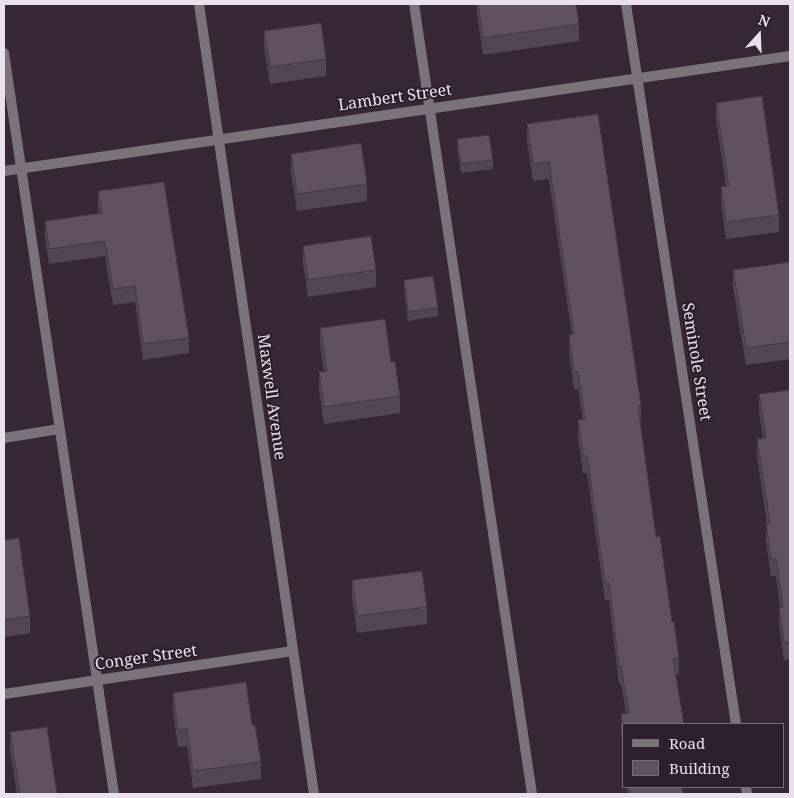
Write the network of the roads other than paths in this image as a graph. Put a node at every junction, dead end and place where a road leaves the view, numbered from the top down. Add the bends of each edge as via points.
1 (199, 4) edge
2 (414, 4) edge
3 (626, 4) edge
4 (4, 53) edge
5 (790, 56) edge
6 (637, 78) junction
7 (429, 108) junction
8 (219, 139) junction
9 (20, 169) junction
10 (4, 171) edge
11 (59, 429) junction
12 (4, 438) edge
13 (293, 651) junction
14 (96, 680) junction
15 (4, 694) edge
16 (736, 723) edge
17 (114, 794) edge
18 (314, 794) edge
19 (532, 794) edge

1 - 8 street, Maxwell Avenue
2 - 7 street
3 - 6 street, Seminole Street
4 - 9 street
5 - 6 street, Lambert Street
6 - 7 street, Lambert Street
6 - 16 street, Seminole Street
7 - 8 street, Lambert Street
7 - 19 street
8 - 9 street, Lambert Street
8 - 13 street, Maxwell Avenue
9 - 10 street, Lambert Street
9 - 11 street
11 - 12 street
11 - 14 street
13 - 14 street, Conger Street
13 - 18 street, Maxwell Avenue
14 - 15 street, Conger Street
14 - 17 street

